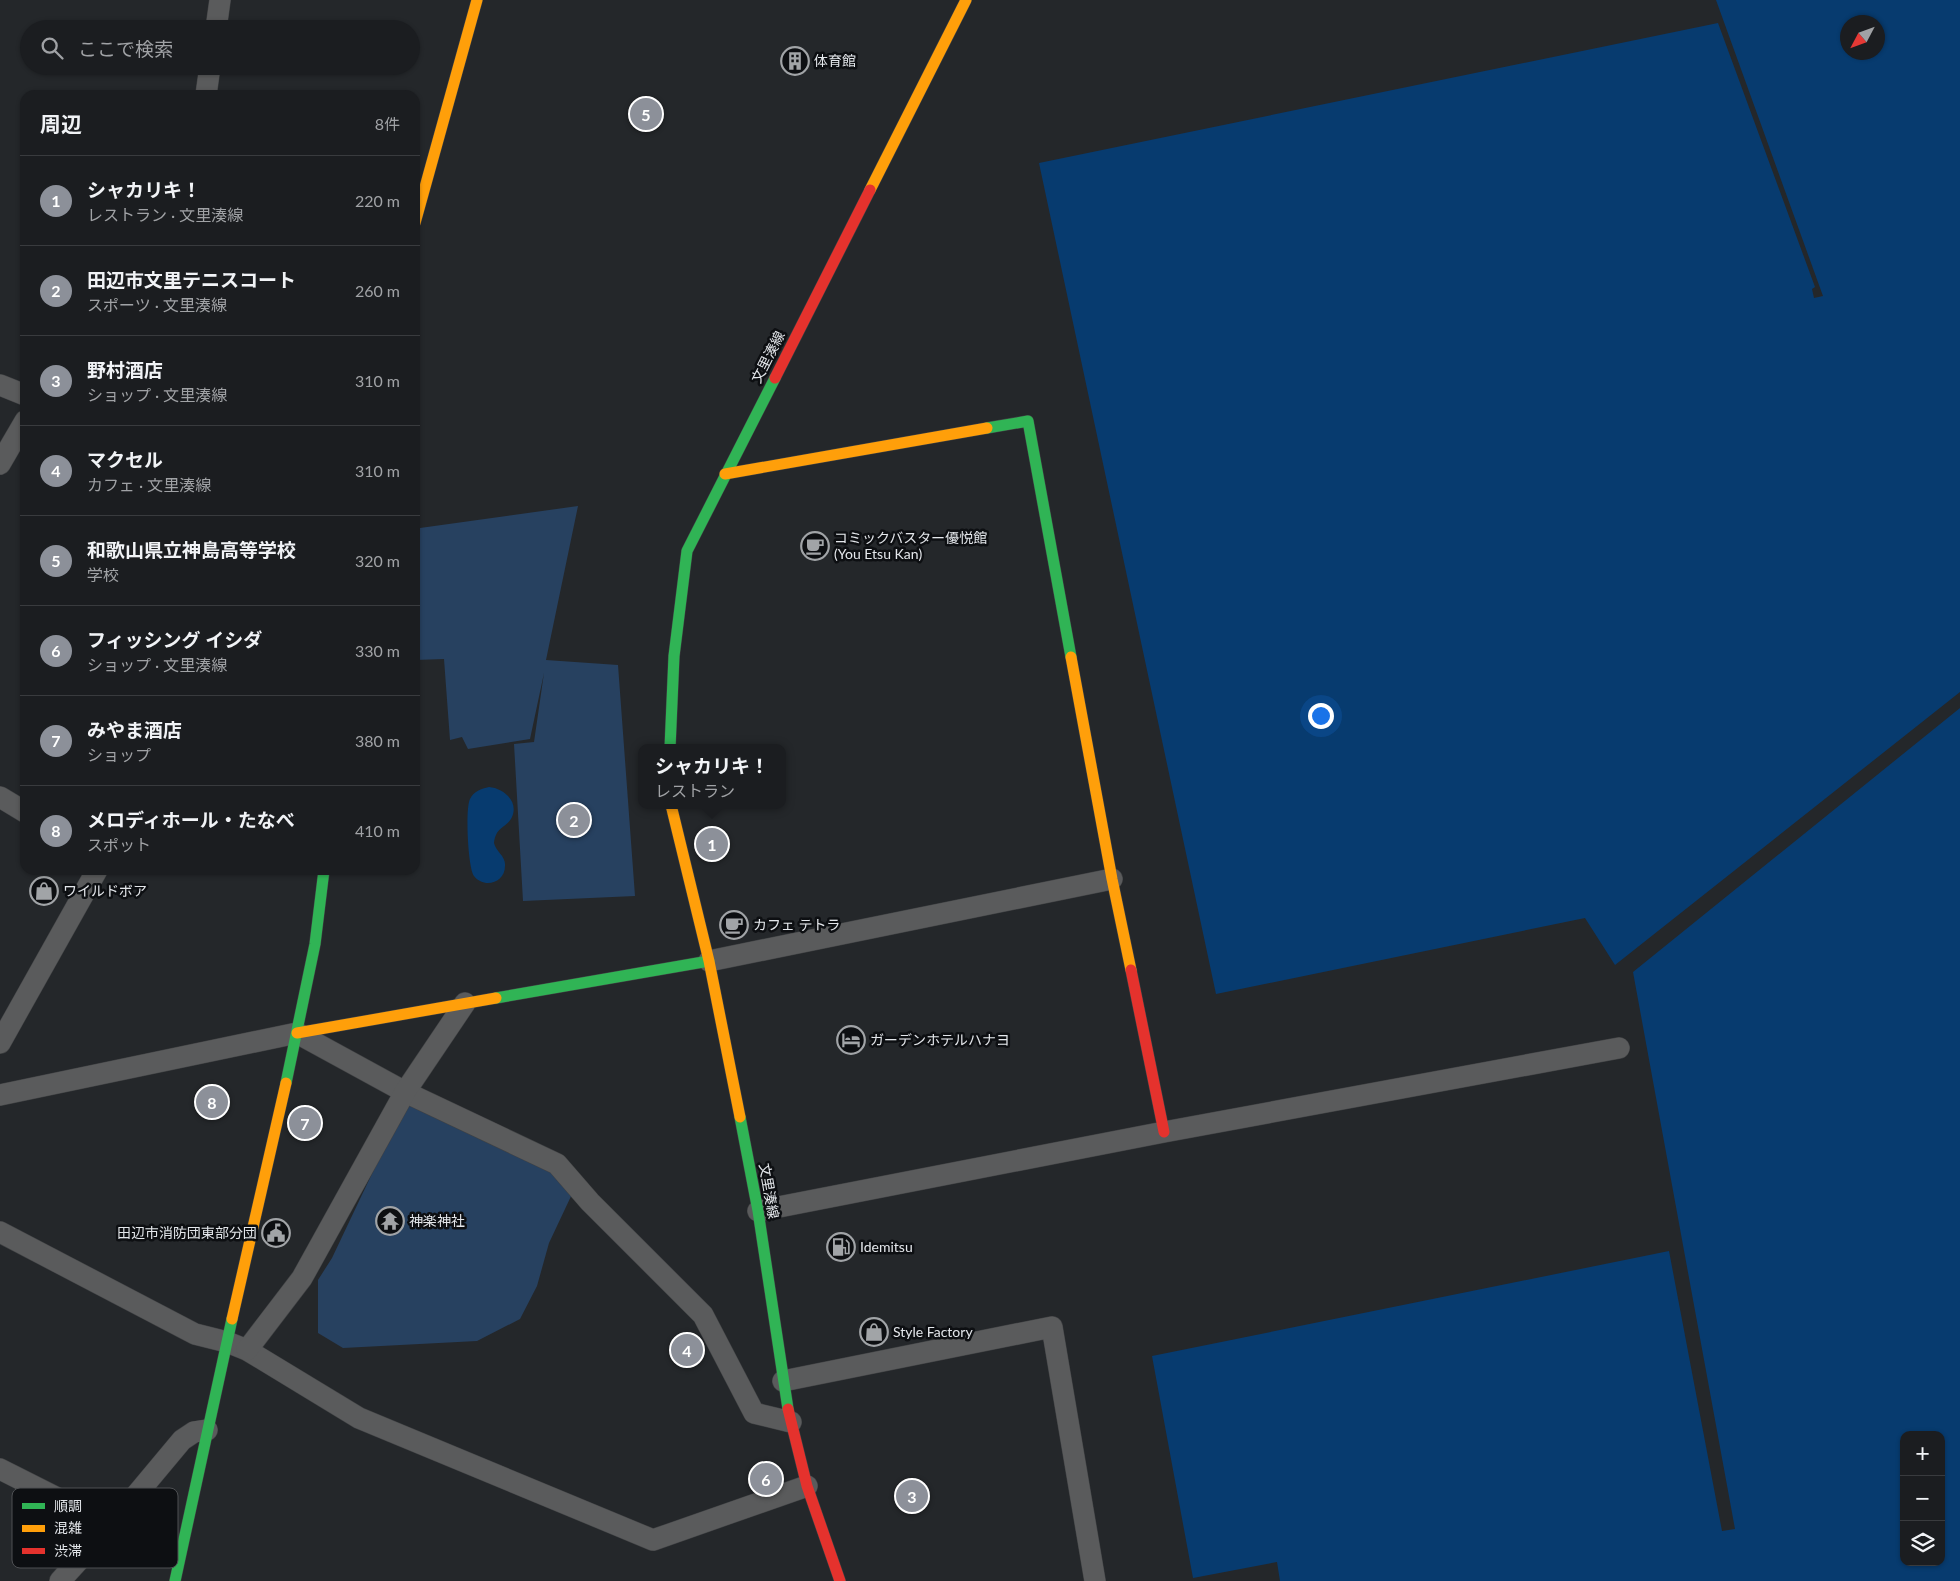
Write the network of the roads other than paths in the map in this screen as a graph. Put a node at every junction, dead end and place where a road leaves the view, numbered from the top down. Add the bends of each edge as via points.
1 (220, 0) edge
2 (477, 0) edge
3 (966, 0) edge
4 (217, 20) edge
5 (209, 75) edge
6 (207, 90) edge
7 (420, 191) edge
8 (0, 385) edge
9 (20, 393) edge
10 (20, 430) edge
11 (0, 464) edge
12 (725, 474) junction
13 (670, 744) edge
14 (0, 797) edge
15 (20, 809) edge
16 (673, 809) edge
17 (94, 875) edge
18 (324, 875) edge
19 (1112, 879) junction
20 (709, 961) junction
21 (465, 1003) junction
22 (297, 1033) junction
23 (0, 1043) edge
24 (1619, 1048) dead end
25 (405, 1092) junction
26 (0, 1095) edge
27 (1164, 1132) junction
28 (758, 1211) junction
29 (0, 1232) edge
30 (227, 1342) junction
31 (247, 1350) junction
32 (783, 1381) junction
33 (791, 1422) junction
34 (207, 1430) junction
35 (0, 1469) edge
36 (807, 1486) junction
37 (37, 1488) edge
38 (141, 1488) edge
39 (178, 1567) edge
40 (72, 1568) edge
41 (178, 1568) edge
42 (60, 1581) edge
43 (175, 1581) edge
44 (840, 1581) edge
45 (1095, 1581) edge

1 - 4 street
2 - 7 street
3 - 12 street, 文里湊線
5 - 6 street
8 - 9 street
10 - 11 street
12 - 13 street, 文里湊線 via 687,551 674,656
12 - 19 street via 1028,422
14 - 15 street
16 - 20 street, 文里湊線
17 - 23 street
18 - 22 street via 321,910
19 - 20 street
19 - 27 street
20 - 21 street
20 - 28 street, 文里湊線
21 - 22 street
21 - 25 street
22 - 25 street
22 - 26 street
22 - 30 street
24 - 27 street
25 - 31 street via 302,1278
25 - 33 street via 557,1164 590,1202 703,1316 754,1413
27 - 28 street
28 - 32 street, 文里湊線
29 - 30 street via 195,1334
30 - 31 street
30 - 34 street
31 - 36 street via 359,1418 653,1540
32 - 33 street, 文里湊線
32 - 45 street via 1052,1327
33 - 36 street, 文里湊線
34 - 38 street via 194,1432 182,1440
34 - 39 street
35 - 37 street
36 - 44 street, 文里湊線
40 - 42 street
41 - 43 street

